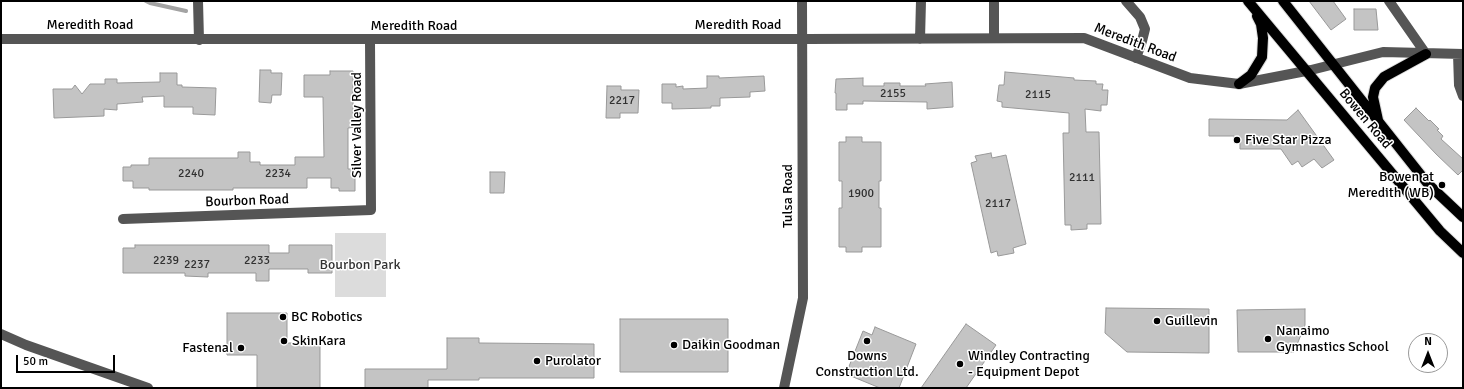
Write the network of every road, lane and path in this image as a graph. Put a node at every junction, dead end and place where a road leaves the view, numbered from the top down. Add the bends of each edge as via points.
1 (198, 1) edge
2 (802, 1) edge
3 (921, 1) edge
4 (994, 1) edge
5 (1126, 1) edge
6 (1283, 1) edge
7 (1389, 1) edge
8 (1249, 2) edge
9 (994, 38) junction
10 (1, 39) edge
11 (802, 39) junction
12 (920, 39) junction
13 (199, 40) junction
14 (370, 40) junction
15 (1426, 54) junction
16 (1460, 54) edge
17 (1136, 58) junction
18 (1333, 65) junction
19 (1307, 71) junction
20 (1239, 84) junction
21 (1463, 96) edge
22 (1378, 122) junction
23 (371, 210) joint
24 (1463, 217) edge
25 (123, 219) dead end
26 (1463, 253) edge
27 (1, 334) edge
28 (148, 388) edge
29 (784, 388) edge

1 - 13 street
2 - 11 street, Tulsa Road
3 - 12 street
4 - 9 street
5 - 17 street via 1140,17 1145,29
6 - 18 main road, Bowen Road
7 - 15 street
8 - 19 main road, Bowen Road
8 - 20 main road via 1261,24 1262,57 1251,75
9 - 12 street, Meredith Road
9 - 17 street, Meredith Road via 1084,38
10 - 13 street, Meredith Road
11 - 12 street, Meredith Road
11 - 14 street, Meredith Road
11 - 29 street, Tulsa Road via 802,298
13 - 14 street, Meredith Road
14 - 23 street, Silver Valley Road
15 - 16 street, Meredith Road
15 - 18 street, Meredith Road via 1384,52
15 - 22 main road via 1384,76 1374,88 1373,97
16 - 21 street via 1459,85
17 - 20 street, Meredith Road via 1190,78
18 - 19 street, Meredith Road
18 - 22 main road, Bowen Road
19 - 20 street, Meredith Road
19 - 26 main road, Bowen Road via 1440,230
22 - 24 main road, Bowen Road via 1428,184
23 - 25 street, Bourbon Road
27 - 28 street

